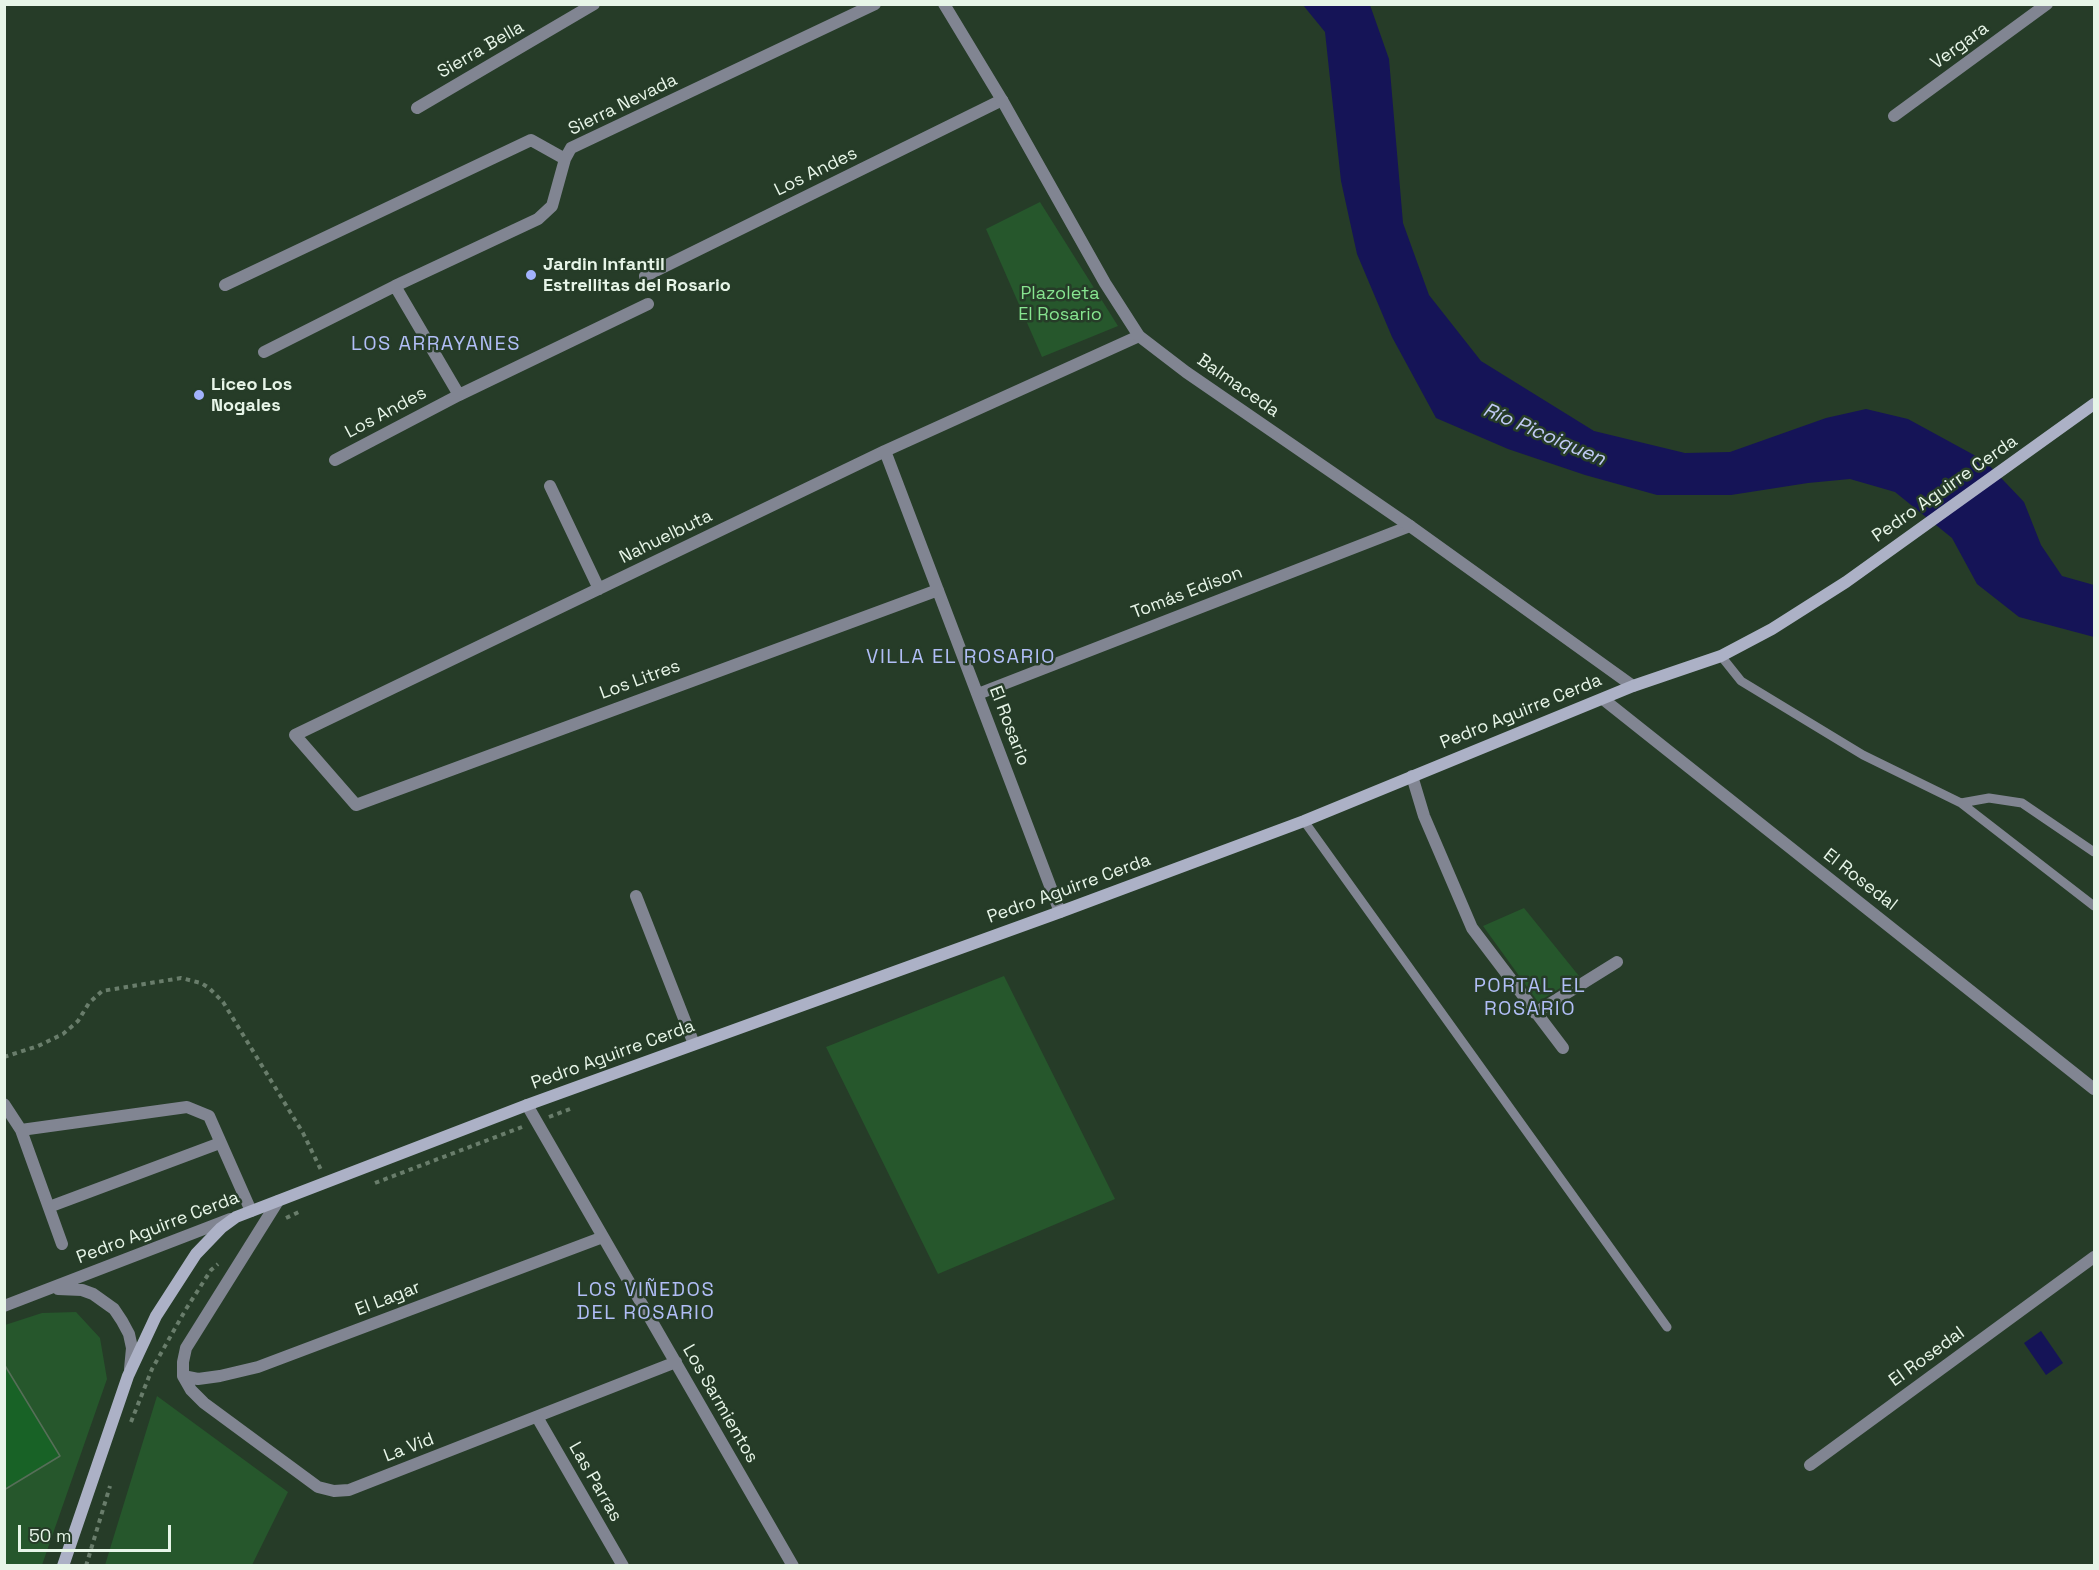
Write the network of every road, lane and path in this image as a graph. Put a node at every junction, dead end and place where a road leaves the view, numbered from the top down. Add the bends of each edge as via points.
1 (594, 4) edge
2 (875, 4) edge
3 (944, 4) edge
4 (2047, 4) edge
5 (1002, 100) junction
6 (417, 108) dead end
7 (1894, 116) dead end
8 (565, 159) junction
9 (645, 276) dead end
10 (225, 285) dead end
11 (395, 286) junction
12 (648, 304) dead end
13 (1139, 336) junction
14 (264, 352) dead end
15 (459, 395) junction
16 (2094, 404) edge
17 (885, 451) junction
18 (335, 460) dead end
19 (550, 486) dead end
20 (1410, 526) junction
21 (599, 589) junction
22 (938, 590) junction
23 (1721, 656) junction
24 (1633, 686) junction
25 (978, 694) junction
26 (1602, 699) junction
27 (1412, 776) junction
28 (1961, 803) junction
29 (356, 805) joint
30 (1304, 821) junction
31 (2094, 852) edge
32 (636, 896) dead end
33 (2094, 906) edge
34 (1060, 912) junction
35 (1617, 962) dead end
36 (1535, 1013) junction
37 (694, 1044) junction
38 (1563, 1048) dead end
39 (4, 1057) edge
40 (2094, 1089) edge
41 (4, 1104) edge
42 (526, 1105) junction
43 (576, 1106) dead end
44 (536, 1122) junction
45 (21, 1130) junction
46 (220, 1143) junction
47 (327, 1182) junction
48 (369, 1185) dead end
49 (278, 1201) junction
50 (49, 1207) junction
51 (251, 1211) junction
52 (302, 1211) dead end
53 (236, 1217) junction
54 (285, 1219) dead end
55 (603, 1237) junction
56 (62, 1244) dead end
57 (224, 1257) dead end
58 (2094, 1257) edge
59 (45, 1292) junction
60 (4, 1306) edge
61 (1666, 1327) dead end
62 (676, 1362) junction
63 (128, 1376) junction
64 (183, 1376) junction
65 (537, 1417) junction
66 (127, 1432) dead end
67 (1810, 1465) dead end
68 (112, 1476) dead end
69 (63, 1566) edge
70 (86, 1566) edge
71 (623, 1566) edge
72 (793, 1566) edge

1 - 6 street, Sierra Bella
2 - 8 street, Sierra Nevada via 571,148
3 - 5 street, Balmaceda
4 - 7 street, Vergara
5 - 9 street, Los Andes
5 - 13 street, Balmaceda
8 - 10 street via 531,140
8 - 11 street, Sierra Nevada via 552,206 538,219
11 - 14 street, Sierra Nevada
11 - 15 street
12 - 15 street, Los Andes
13 - 17 street, Nahuelbuta
13 - 20 street, Balmaceda
15 - 18 street, Los Andes
16 - 23 main road, Pedro Aguirre Cerda via 1846,582
17 - 21 street, Nahuelbuta
17 - 22 street, El Rosario
19 - 21 street
20 - 24 street, Balmaceda
20 - 25 street, Tomás Edison
21 - 29 street, Nahuelbuta via 295,735
22 - 25 street, El Rosario
22 - 29 street, Los Litres
23 - 24 main road, Pedro Aguirre Cerda
23 - 28 lane via 1741,681 1863,755
24 - 26 main road, Pedro Aguirre Cerda
25 - 34 street, El Rosario
26 - 27 main road, Pedro Aguirre Cerda
26 - 40 street, El Rosedal
27 - 30 main road, Pedro Aguirre Cerda
27 - 36 street via 1424,816 1472,928
28 - 31 lane via 1989,798 2022,803
28 - 33 lane
30 - 34 main road, Pedro Aguirre Cerda
30 - 61 lane
32 - 37 street
34 - 37 main road, Pedro Aguirre Cerda
35 - 36 street
36 - 38 street
37 - 42 main road, Pedro Aguirre Cerda
39 - 47 path via 63,1034 102,992 181,978 201,983 223,1002 303,1133
41 - 45 street
42 - 44 street, Los Sarmientos
42 - 47 main road, Pedro Aguirre Cerda
43 - 44 path
44 - 48 path
44 - 55 street, Los Sarmientos
45 - 46 street via 188,1107 209,1116
45 - 50 street
46 - 50 street
46 - 51 street
47 - 49 main road, Pedro Aguirre Cerda
49 - 51 main road, Pedro Aguirre Cerda
49 - 64 street via 186,1348
50 - 56 street
51 - 53 main road, Pedro Aguirre Cerda
52 - 54 path
53 - 59 street, Pedro Aguirre Cerda
53 - 63 main road via 207,1241 185,1269 156,1316
55 - 62 street, Los Sarmientos
55 - 64 street, El Lagar via 258,1367 198,1379
57 - 66 path via 199,1289 152,1369
58 - 67 street, El Rosedal
59 - 60 street, Pedro Aguirre Cerda
59 - 63 street via 81,1290 114,1309 129,1334 132,1348
62 - 65 street, La Vid
62 - 72 street, Los Sarmientos
63 - 69 main road
64 - 65 street, La Vid via 204,1403 318,1487 334,1491 350,1490
65 - 71 street, Las Parras
68 - 70 path

